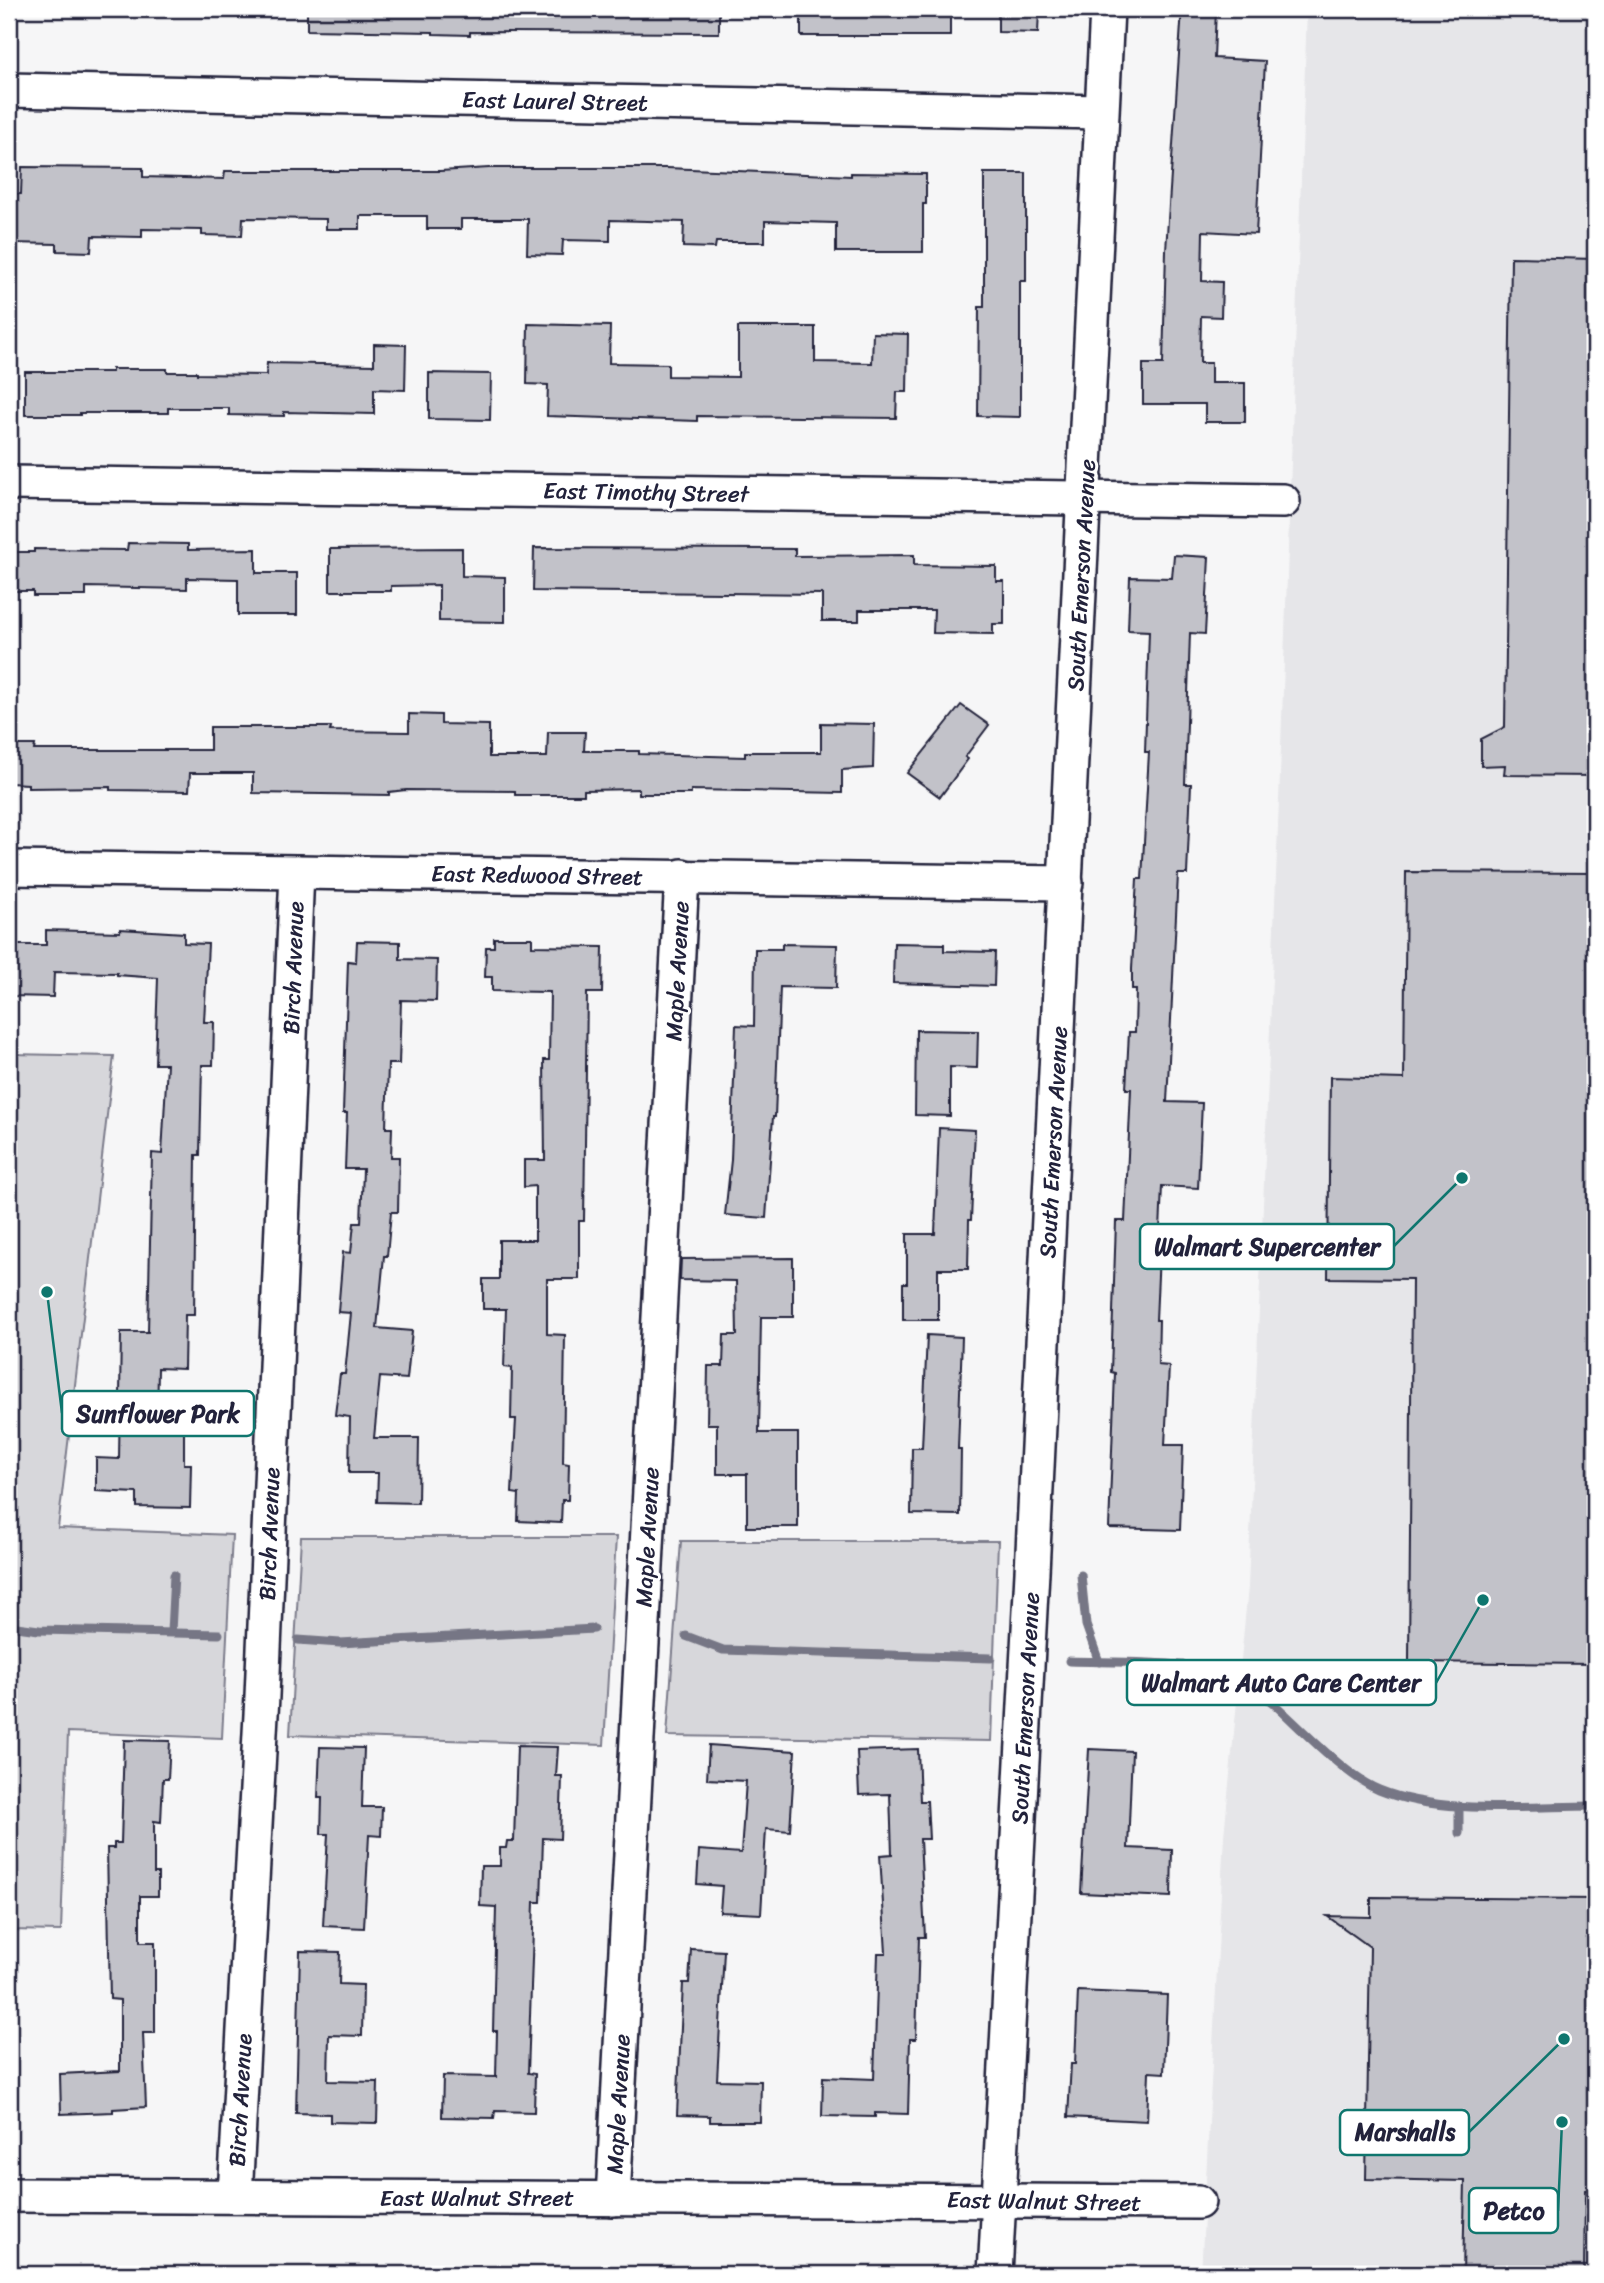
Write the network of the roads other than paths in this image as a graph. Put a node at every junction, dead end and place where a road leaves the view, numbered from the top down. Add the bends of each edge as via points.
1 (1107, 9) edge
2 (9, 90) edge
3 (1101, 112) junction
4 (9, 483) edge
5 (1084, 498) junction
6 (1283, 500) dead end
7 (9, 868) edge
8 (297, 872) junction
9 (682, 876) junction
10 (1066, 883) junction
11 (9, 2195) edge
12 (235, 2196) junction
13 (613, 2199) junction
14 (997, 2200) junction
15 (1198, 2202) dead end
16 (995, 2274) edge

1 - 3 street, South Emerson Avenue
2 - 3 street, East Laurel Street
3 - 5 street, South Emerson Avenue
4 - 5 street, East Timothy Street
5 - 6 street, East Timothy Street
5 - 10 street, South Emerson Avenue
7 - 8 street, East Redwood Street
8 - 9 street, East Redwood Street
8 - 12 street, Birch Avenue via 262,1696
9 - 10 street, East Redwood Street
9 - 13 street, Maple Avenue
10 - 14 street, South Emerson Avenue
11 - 12 street, East Walnut Street
12 - 13 street, East Walnut Street
13 - 14 street, East Walnut Street
14 - 15 street, East Walnut Street
14 - 16 street, South Emerson Avenue

